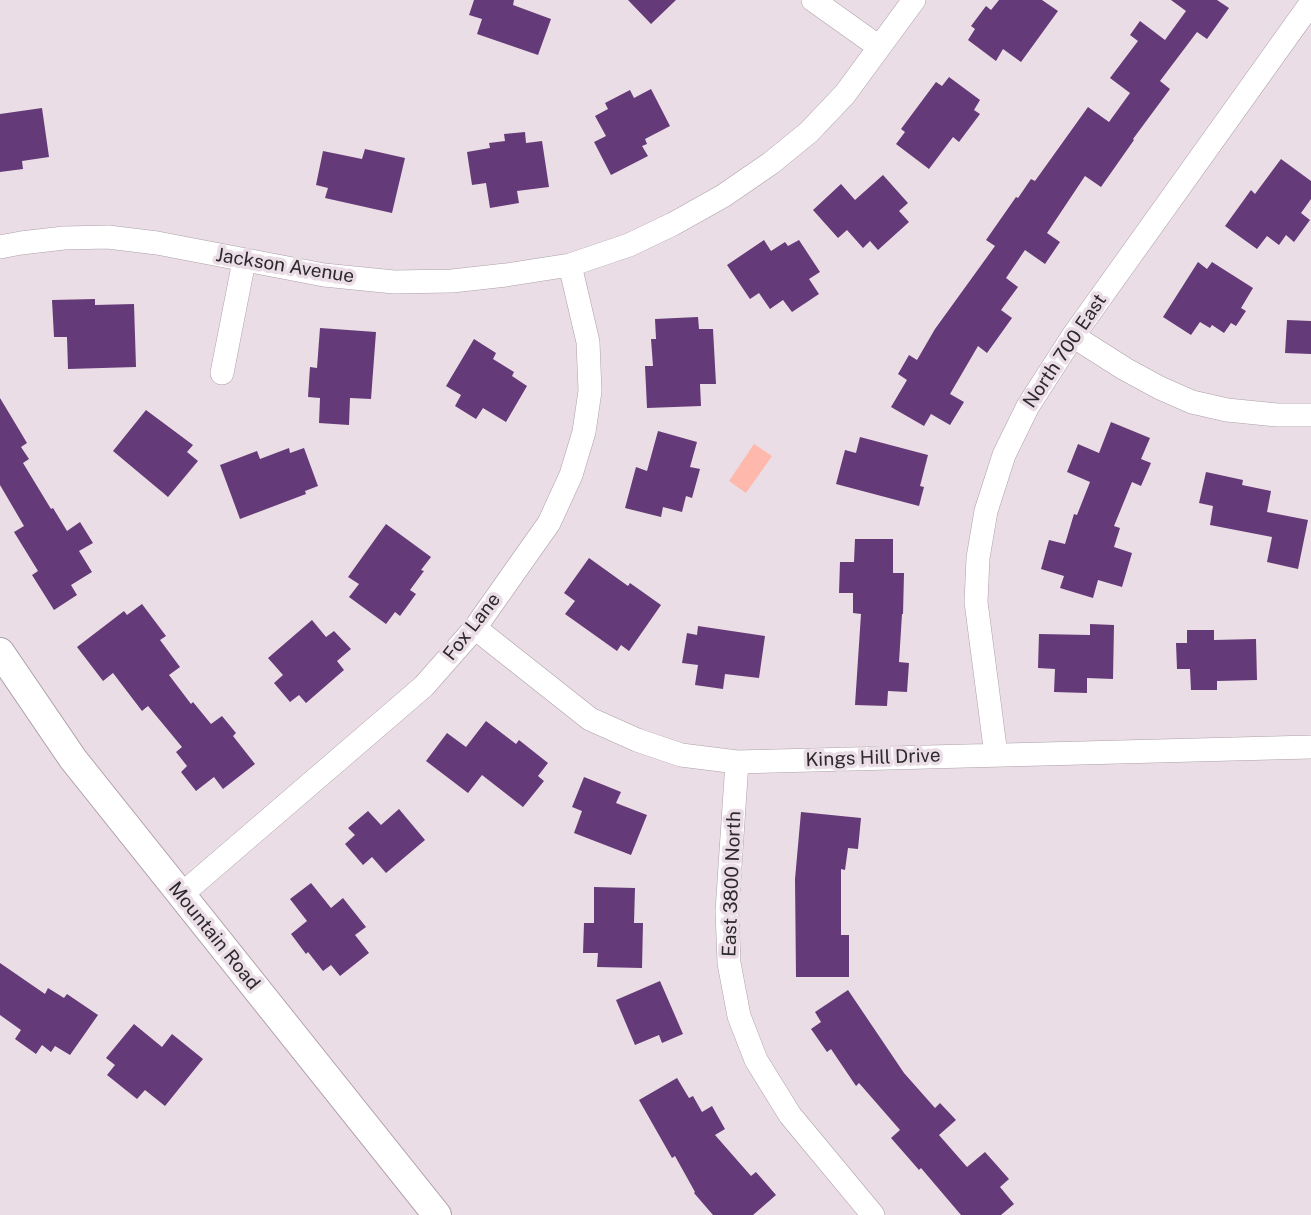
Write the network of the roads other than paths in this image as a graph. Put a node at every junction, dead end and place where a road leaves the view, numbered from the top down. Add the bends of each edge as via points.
1 (813, 0) edge
2 (914, 0) edge
3 (1311, 3) edge
4 (880, 47) junction
5 (0, 247) edge
6 (244, 261) junction
7 (570, 265) junction
8 (1073, 336) junction
9 (222, 373) dead end
10 (1311, 415) edge
11 (475, 628) junction
12 (0, 652) edge
13 (1311, 747) edge
14 (996, 755) junction
15 (737, 762) junction
16 (181, 895) junction
17 (437, 1215) edge
18 (873, 1215) edge

1 - 4 street
2 - 4 street, Jackson Avenue
3 - 8 street, North 700 East
4 - 7 street, Jackson Avenue via 845,94 771,163 673,224
5 - 6 street, Jackson Avenue via 108,237
6 - 7 street, Jackson Avenue via 394,282 452,281
6 - 9 street
7 - 11 street, Fox Lane via 588,342 590,391 584,432 549,523
8 - 10 street via 1125,369 1192,402 1227,410
8 - 14 street, North 700 East via 1028,406 1004,455 986,511 976,602
11 - 15 street, Kings Hill Drive via 590,719 681,755
11 - 16 street, Fox Lane via 424,686
12 - 16 street, Mountain Road via 73,759
13 - 14 street, Kings Hill Drive
14 - 15 street, Kings Hill Drive
15 - 18 street, East 3800 North via 727,911 729,963 739,1016 756,1060 790,1115
16 - 17 street, Mountain Road

